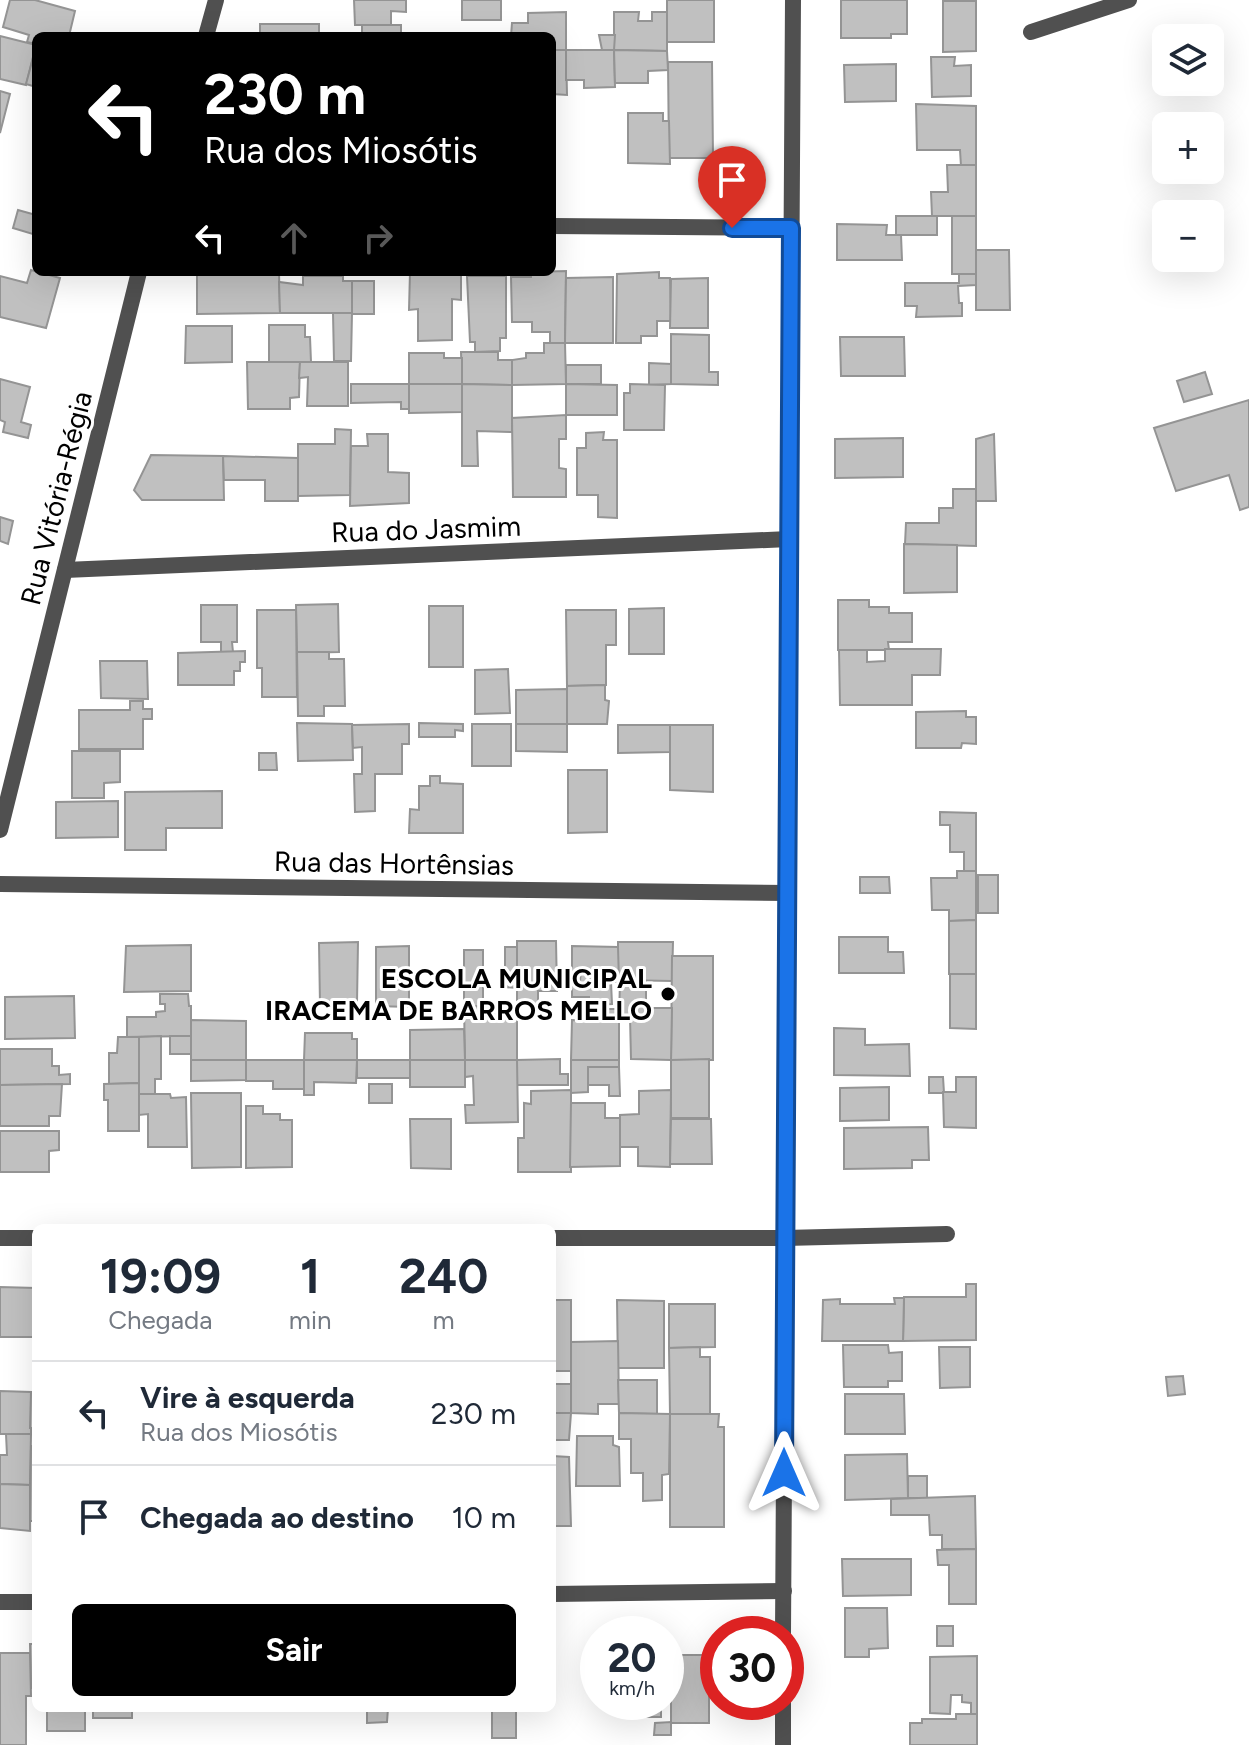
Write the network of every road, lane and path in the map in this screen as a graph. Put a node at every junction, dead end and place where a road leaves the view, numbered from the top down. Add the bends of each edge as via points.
1 (216, 0) edge
2 (793, 0) edge
3 (1129, 0) edge
4 (207, 32) edge
5 (1031, 32) dead end
6 (556, 226) edge
7 (791, 228) junction
8 (138, 276) edge
9 (789, 539) junction
10 (65, 570) junction
11 (0, 830) edge
12 (0, 884) edge
13 (788, 893) junction
14 (947, 1234) dead end
15 (0, 1238) edge
16 (32, 1238) edge
17 (556, 1238) edge
18 (785, 1238) junction
19 (784, 1591) junction
20 (556, 1594) edge
21 (0, 1602) edge
22 (32, 1602) edge
23 (783, 1616) edge
24 (783, 1720) edge
25 (783, 1745) edge

1 - 4 street
2 - 7 street
3 - 5 street
6 - 7 street
7 - 9 street
8 - 10 street, Rua Vitória-Régia
9 - 10 street, Rua do Jasmim
9 - 13 street
10 - 11 street, Rua Vitória-Régia
12 - 13 street, Rua das Hortênsias
13 - 18 street
14 - 18 street
15 - 16 street
17 - 18 street
18 - 19 street
19 - 20 street
19 - 23 street
21 - 22 street
24 - 25 street

